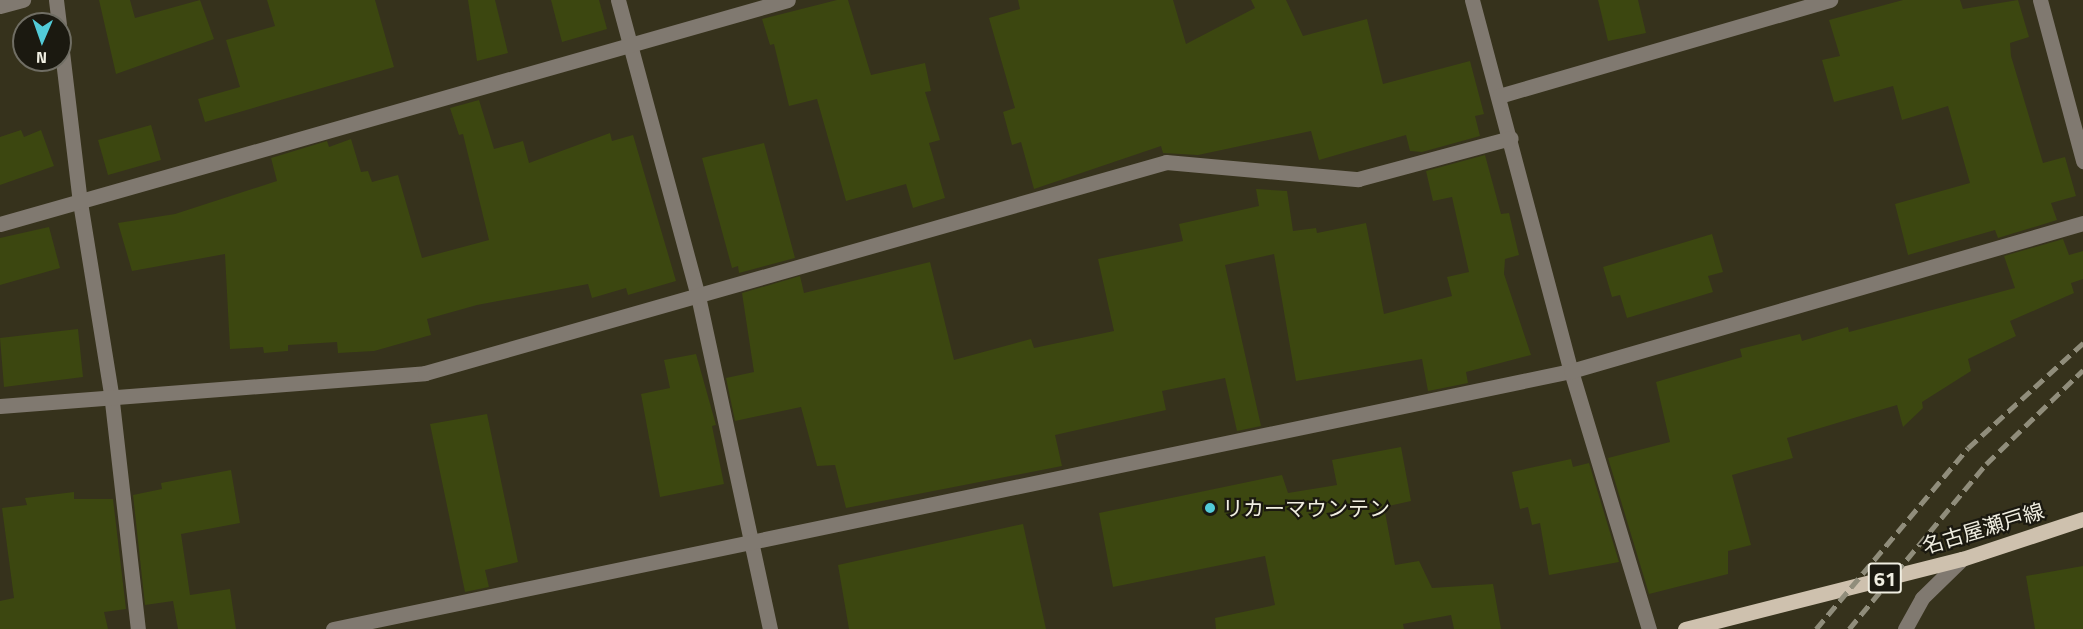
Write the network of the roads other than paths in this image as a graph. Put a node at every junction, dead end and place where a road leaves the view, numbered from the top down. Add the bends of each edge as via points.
1 (23, 0) edge
2 (618, 0) edge
3 (788, 0) edge
4 (1472, 0) edge
5 (1830, 0) edge
6 (2040, 0) edge
7 (0, 6) edge
8 (631, 45) junction
9 (65, 72) edge
10 (1499, 96) junction
11 (1511, 138) junction
12 (2083, 161) edge
13 (80, 202) junction
14 (2083, 223) edge
15 (0, 224) edge
16 (698, 296) junction
17 (1571, 371) junction
18 (111, 393) junction
19 (0, 406) edge
20 (2083, 519) edge
21 (753, 542) junction
22 (1962, 559) junction
23 (138, 629) edge
24 (333, 629) edge
25 (770, 629) edge
26 (1649, 629) edge
27 (1685, 629) edge
28 (1905, 629) edge

1 - 7 street
2 - 8 street
3 - 8 street
4 - 10 street
5 - 10 street
6 - 12 street
8 - 13 street
8 - 16 street
9 - 13 street
10 - 11 street
11 - 16 street via 1358,178 1166,162
11 - 17 street
13 - 15 street
13 - 18 street
14 - 17 street
16 - 18 street via 425,373
16 - 21 street
17 - 21 street
17 - 26 street
18 - 19 street
18 - 23 street
20 - 22 main road, 名古屋瀬戸線 / 61
21 - 24 street
21 - 25 street
22 - 27 main road, 名古屋瀬戸線 / 61
22 - 28 street via 1922,598

